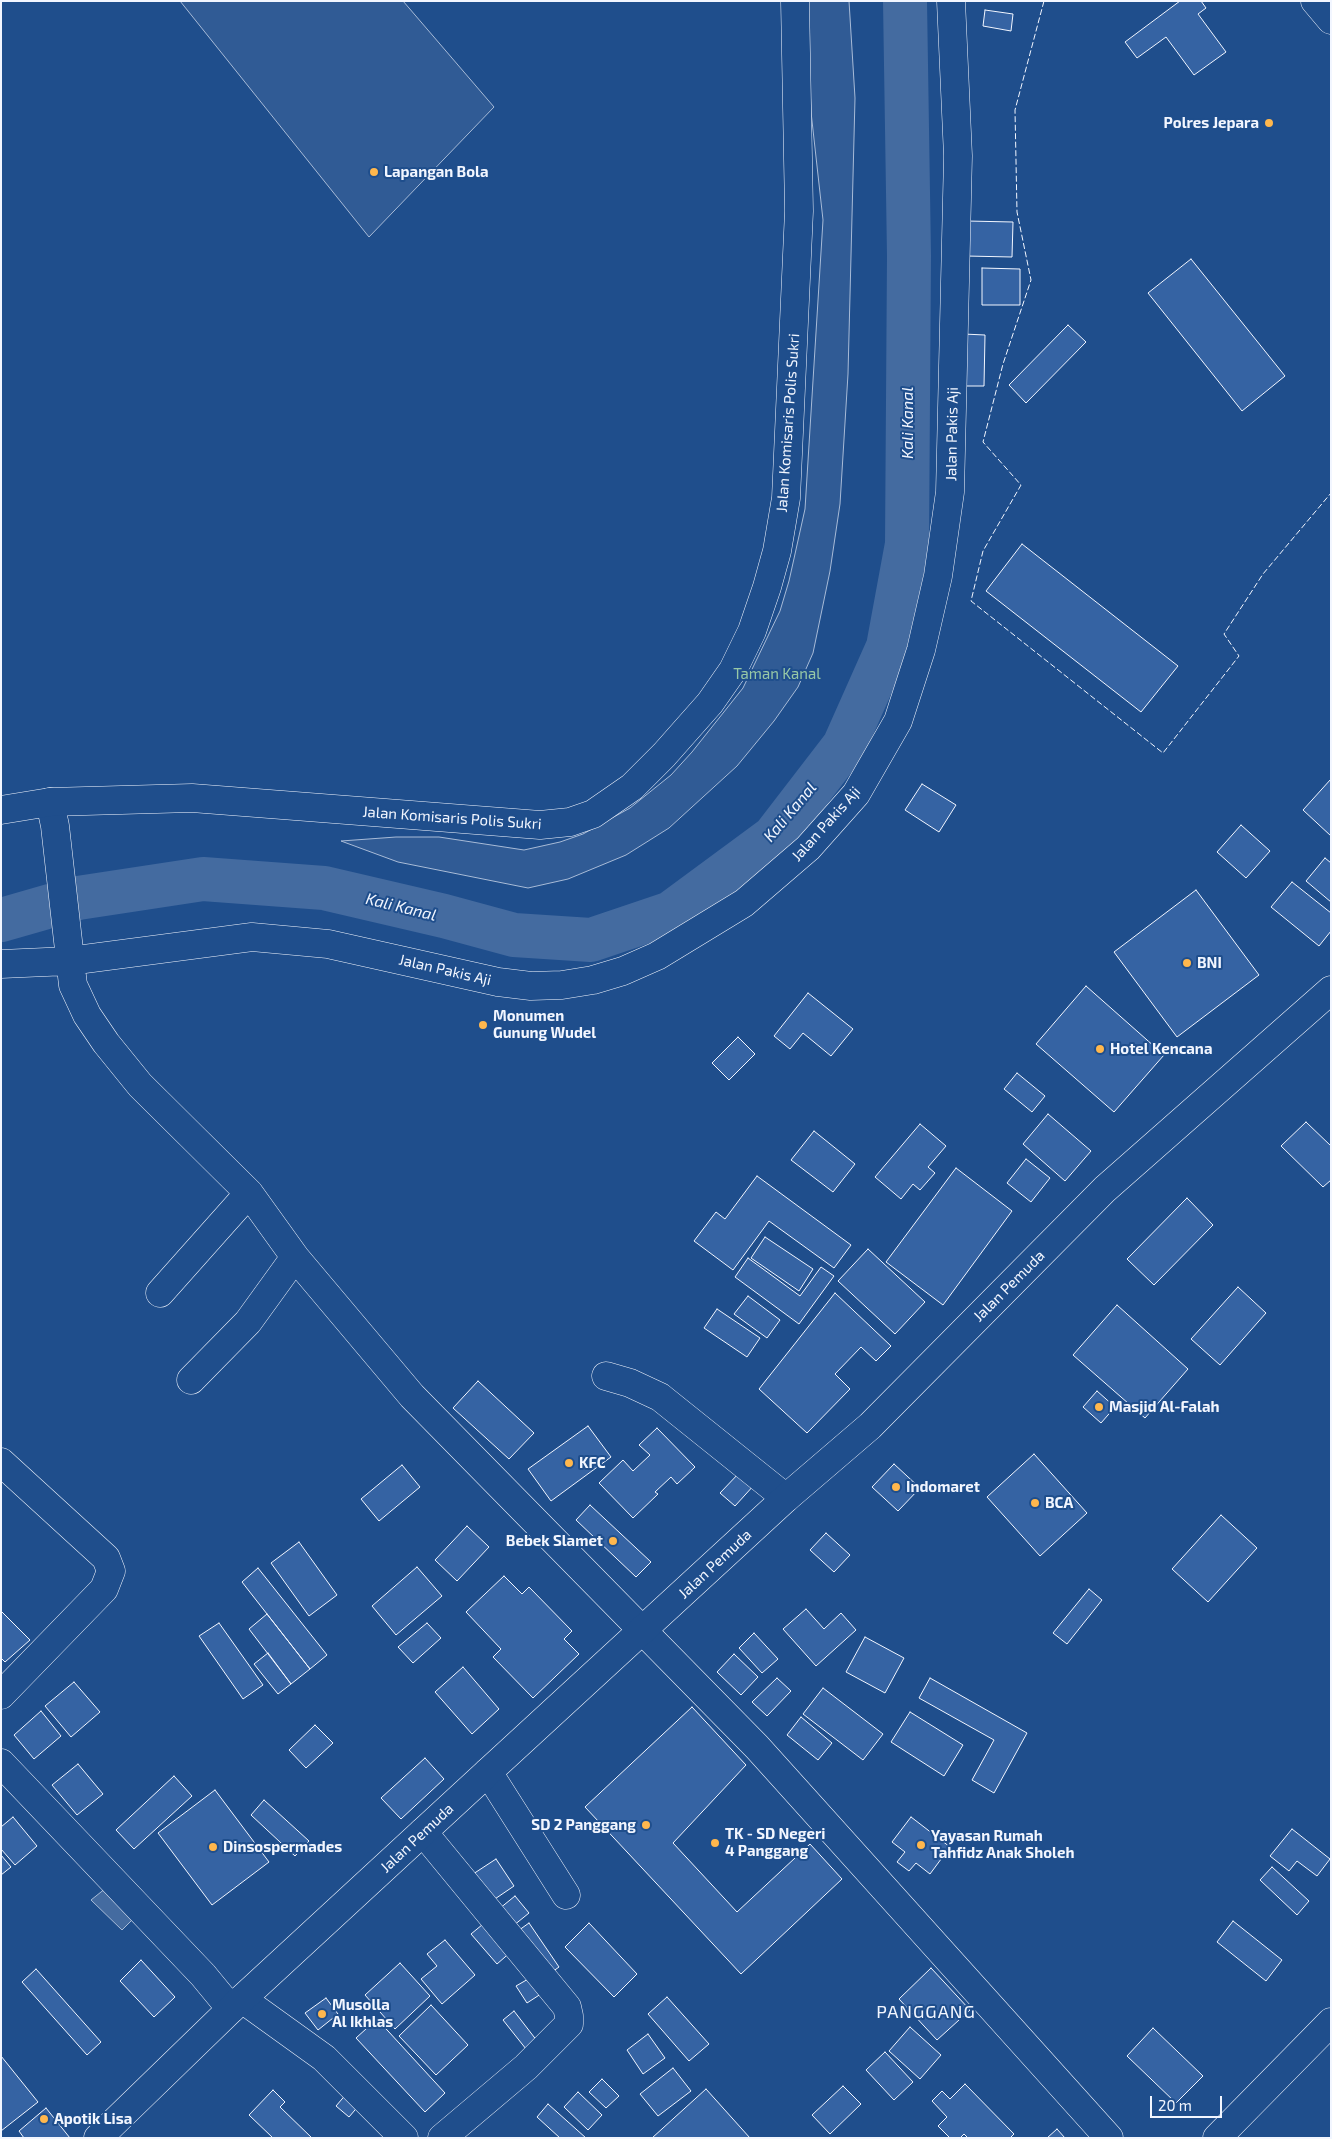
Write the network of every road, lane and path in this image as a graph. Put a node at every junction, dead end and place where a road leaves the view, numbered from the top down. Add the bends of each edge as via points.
1 (795, 1) edge
2 (951, 1) edge
3 (1314, 1) edge
4 (1331, 20) edge
5 (1, 810) edge
6 (53, 814) junction
7 (69, 961) junction
8 (1, 964) edge
9 (1331, 990) edge
10 (249, 1193) junction
11 (295, 1257) junction
12 (160, 1293) dead end
13 (606, 1376) dead end
14 (191, 1380) dead end
15 (6, 1476) edge
16 (786, 1498) junction
17 (643, 1631) junction
18 (1, 1695) edge
19 (1, 1762) edge
20 (488, 1772) junction
21 (423, 1832) junction
22 (566, 1895) dead end
23 (237, 2004) junction
24 (1331, 2022) edge
25 (98, 2138) edge
26 (404, 2138) edge
27 (442, 2138) edge
28 (1109, 2138) edge
29 (1218, 2138) edge

1 - 6 main road, Jalan Komisaris Polis Sukri via 800,211 786,498 777,551 752,631 733,670 710,703 664,755 632,787 593,814 570,822 540,825 192,798
2 - 7 main road, Jalan Pakis Aji via 958,156 950,492 938,576 921,650 898,721 856,794 808,848 744,903 657,956 623,971 562,985 498,982 328,944 252,937
3 - 4 main road
5 - 6 main road, Jalan Komisaris Polis Sukri
6 - 7 main road
7 - 8 main road, Jalan Pakis Aji
7 - 10 main road via 73,985 87,1015 106,1043 140,1085
9 - 16 main road, Jalan Pemuda via 1105,1189 870,1426
10 - 11 main road
10 - 12 main road
11 - 14 main road via 248,1322
11 - 17 main road via 412,1396
13 - 16 main road via 630,1382 660,1397
15 - 18 main road via 106,1558 111,1571 104,1589
16 - 17 main road, Jalan Pemuda
17 - 20 main road, Jalan Pemuda
17 - 28 main road via 770,1761
19 - 23 main road via 203,1975
20 - 21 main road, Jalan Pemuda
20 - 22 main road
21 - 23 main road, Jalan Pemuda
21 - 27 main road via 567,2007 569,2016 568,2024 526,2067
23 - 25 main road, Jalan Pemuda
23 - 26 main road via 324,2058
24 - 29 main road

